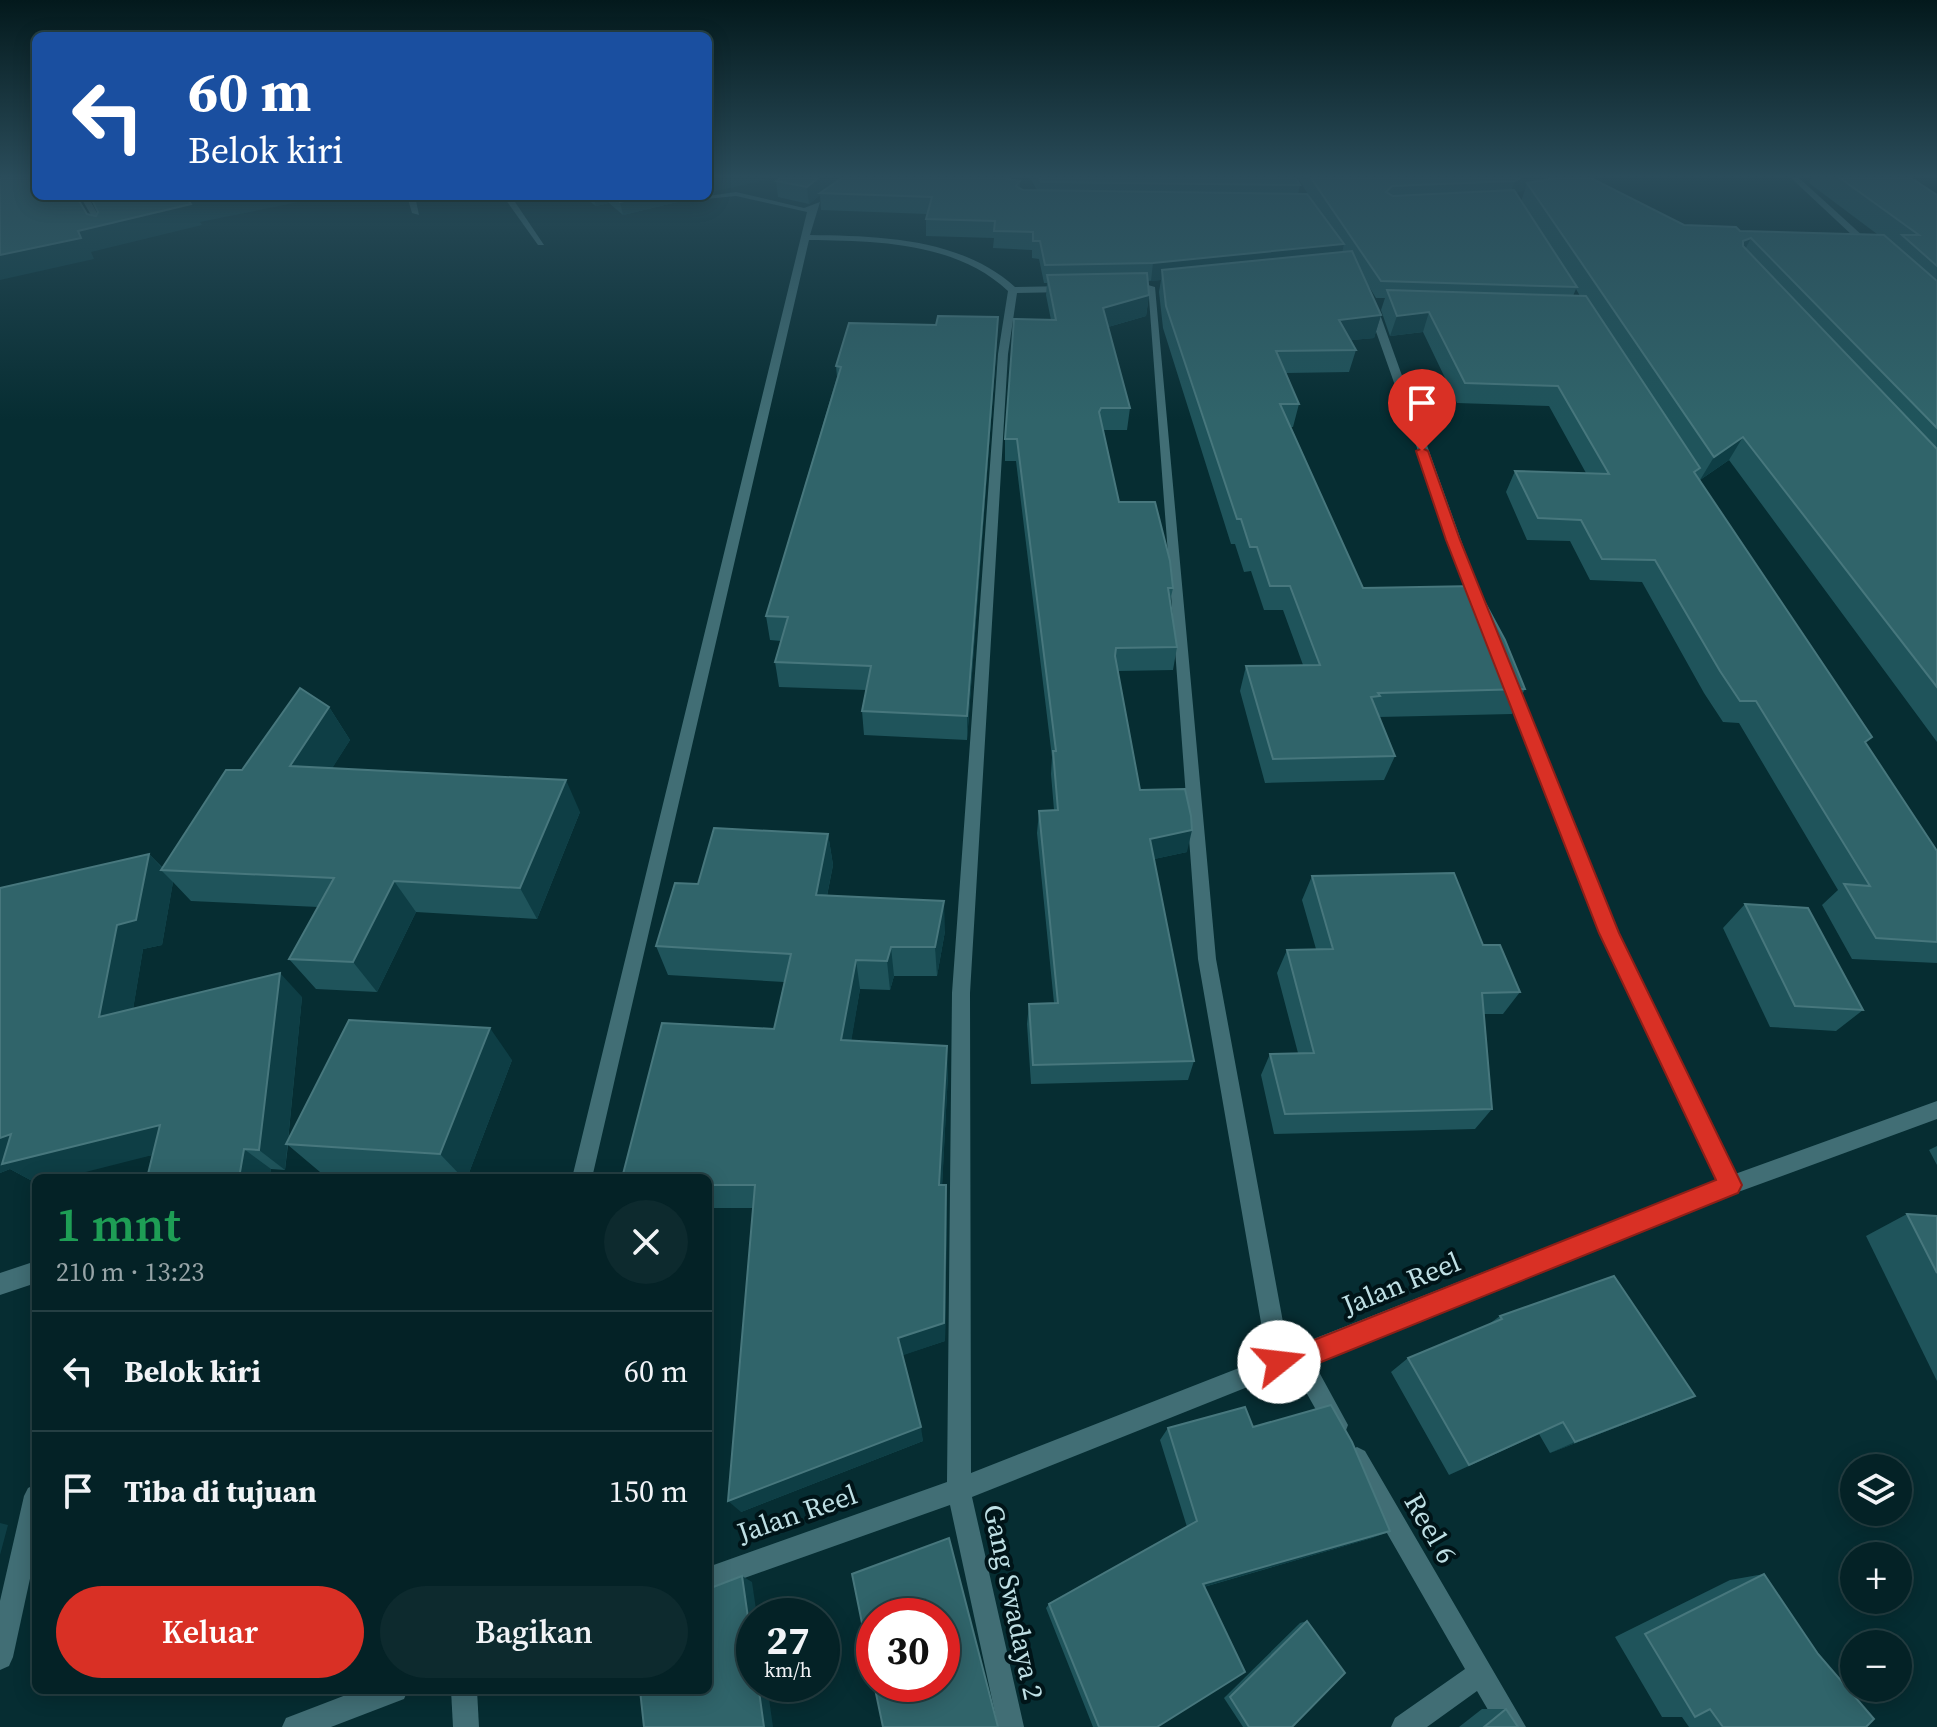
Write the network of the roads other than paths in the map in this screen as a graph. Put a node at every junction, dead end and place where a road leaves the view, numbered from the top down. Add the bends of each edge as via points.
1 (802, 259) edge
2 (964, 259) edge
3 (1151, 287) edge
4 (1074, 289) edge
5 (1013, 290) junction
6 (1374, 300) edge
7 (1482, 613) edge
8 (1505, 671) edge
9 (1937, 1110) edge
10 (583, 1174) edge
11 (1730, 1185) junction
12 (32, 1273) edge
13 (0, 1284) edge
14 (1289, 1360) junction
15 (959, 1490) junction
16 (32, 1514) edge
17 (712, 1578) edge
18 (0, 1657) edge
19 (1479, 1674) junction
20 (384, 1694) edge
21 (464, 1694) edge
22 (295, 1727) edge
23 (466, 1727) edge
24 (1011, 1727) edge
25 (1404, 1727) edge
26 (1513, 1727) edge

1 - 10 street
2 - 5 street via 987,266
3 - 14 street, Reel 6 via 1207,959
4 - 5 street
5 - 15 street, Gang Swadaya 2 via 1002,370 961,993
6 - 7 street
8 - 11 street via 1609,933
9 - 11 street, Jalan Reel
11 - 14 street, Jalan Reel
12 - 13 street
14 - 15 street, Jalan Reel
14 - 19 street, Reel 6
15 - 17 street, Jalan Reel
15 - 24 street, Gang Swadaya 2
16 - 18 street
19 - 25 street
19 - 26 street, Reel 6
20 - 22 street
21 - 23 street

